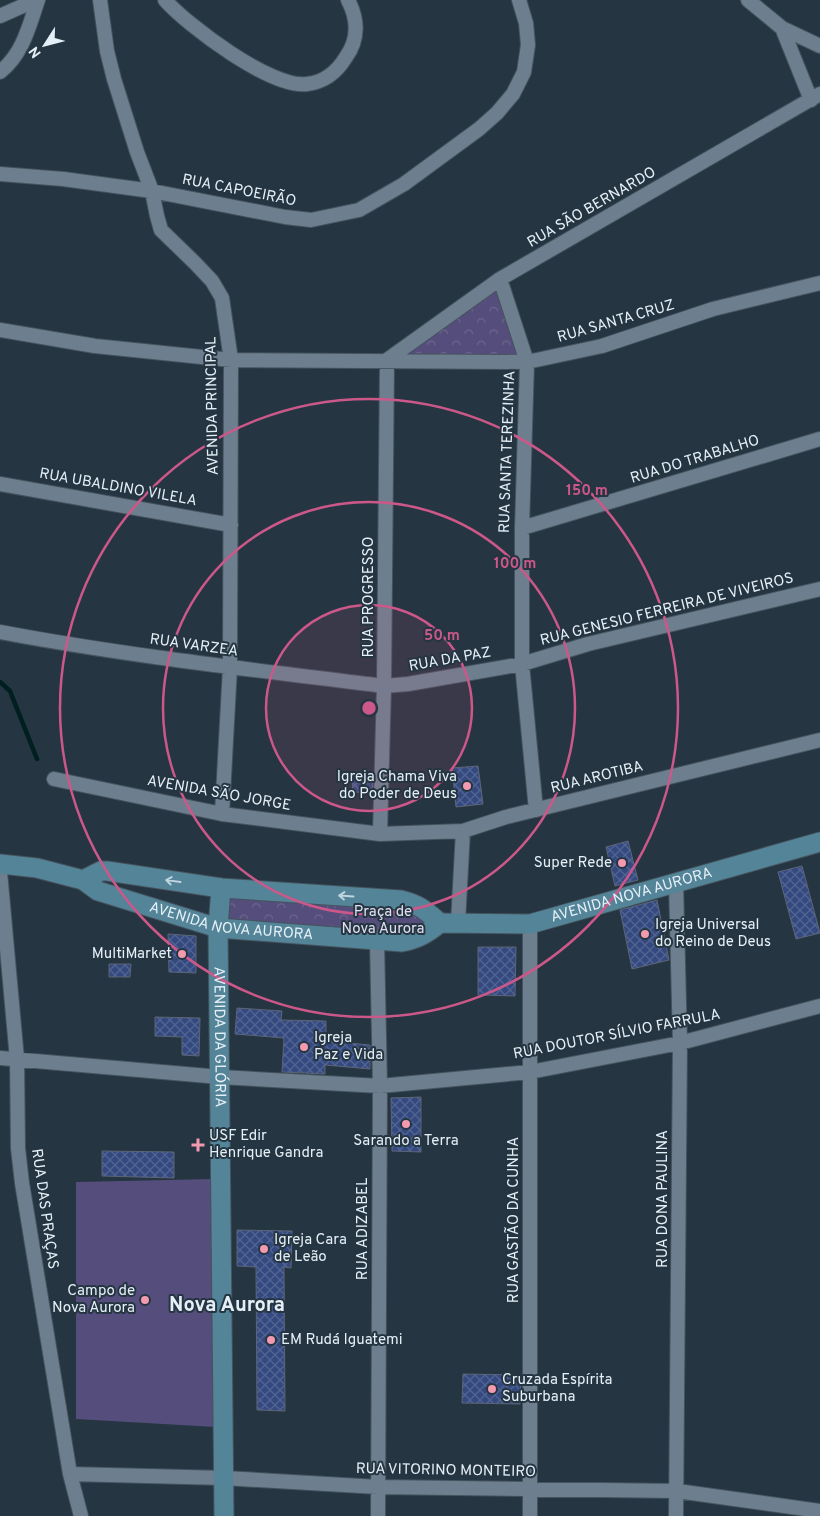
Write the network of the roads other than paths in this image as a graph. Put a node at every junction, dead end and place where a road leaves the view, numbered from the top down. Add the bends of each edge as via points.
1 (37, 0) edge
2 (100, 0) edge
3 (165, 0) edge
4 (348, 0) edge
5 (518, 0) edge
6 (748, 0) edge
7 (0, 16) edge
8 (782, 28) junction
9 (820, 46) edge
10 (0, 72) edge
11 (816, 97) edge
12 (0, 174) edge
13 (152, 191) junction
14 (500, 279) junction
15 (820, 282) edge
16 (0, 330) edge
17 (230, 360) junction
18 (387, 360) junction
19 (527, 362) junction
20 (820, 439) edge
21 (0, 484) edge
22 (231, 525) junction
23 (522, 528) junction
24 (820, 589) edge
25 (0, 632) edge
26 (522, 664) junction
27 (230, 667) junction
28 (384, 686) junction
29 (820, 740) edge
30 (54, 779) dead end
31 (536, 810) junction
32 (222, 814) junction
33 (463, 831) junction
34 (380, 834) junction
35 (820, 842) edge
36 (0, 864) edge
37 (0, 872) edge
38 (83, 880) junction
39 (676, 883) junction
40 (221, 888) junction
41 (449, 923) junction
42 (530, 924) junction
43 (218, 928) junction
44 (378, 941) junction
45 (820, 1006) edge
46 (680, 1043) junction
47 (0, 1058) edge
48 (17, 1059) junction
49 (530, 1072) junction
50 (220, 1077) junction
51 (380, 1086) junction
52 (70, 1474) junction
53 (224, 1478) junction
54 (378, 1487) junction
55 (530, 1489) junction
56 (677, 1491) junction
57 (820, 1510) edge
58 (81, 1516) edge
59 (224, 1516) edge
60 (378, 1516) edge
61 (530, 1516) edge
62 (676, 1516) edge

1 - 7 street
1 - 10 street via 21,48
2 - 13 street, AVENIDA PRINCIPAL via 114,79
3 - 4 street via 205,36 247,63 284,81 306,85 325,79 338,70 349,53 356,34 355,12
5 - 13 street, RUA CAPOEIRÃO via 526,23 528,44 524,72 513,94 479,129 404,184 359,210 311,220 285,218
6 - 8 street
8 - 9 street
8 - 11 street
11 - 14 street, RUA SÃO BERNARDO
12 - 13 street, RUA CAPOEIRÃO via 63,178
13 - 17 street, AVENIDA PRINCIPAL via 161,230 201,269 222,298
14 - 18 street, RUA SÃO BERNARDO
14 - 19 street, RUA SANTA TEREZINHA
15 - 19 street, RUA SANTA CRUZ via 713,309 602,346
16 - 17 street, RUA SANTA CRUZ via 95,346
17 - 18 street, RUA SANTA CRUZ
17 - 22 street, AVENIDA PRINCIPAL
18 - 19 street, RUA SANTA CRUZ
18 - 28 street, RUA PROGRESSO
19 - 23 street, RUA SANTA TEREZINHA
20 - 23 street, RUA DO TRABALHO
21 - 22 street, RUA UBALDINO VILELA
22 - 27 street, AVENIDA PRINCIPAL
23 - 26 street, RUA SANTA TEREZINHA
24 - 26 street, RUA GENESIO FERREIRA DE VIVEIROS via 588,644
25 - 27 street, RUA VARZEA via 78,647
26 - 28 street, RUA DA PAZ
26 - 31 street, RUA SANTA TEREZINHA
27 - 28 street, RUA VARZEA
27 - 32 street, AVENIDA PRINCIPAL
28 - 34 street, RUA PROGRESSO
29 - 31 street, RUA AROTIBA
30 - 32 street, AVENIDA SÃO JORGE
31 - 33 street, RUA AROTIBA
32 - 34 street, AVENIDA SÃO JORGE
33 - 34 street, RUA AROTIBA
33 - 41 street
35 - 39 street, AVENIDA NOVA AURORA
36 - 38 street, AVENIDA NOVA AURORA via 37,868
37 - 48 street, RUA DAS PRAÇAS
40 -> 38 street, AVENIDA NOVA AURORA via 107,871
38 - 43 street, AVENIDA NOVA AURORA via 98,891
39 - 42 street, AVENIDA NOVA AURORA
39 - 46 street, RUA DONA PAULINA
41 -> 40 street, AVENIDA NOVA AURORA via 422,907 401,900
40 - 43 street, AVENIDA DA GLÓRIA
41 - 42 street, AVENIDA NOVA AURORA
41 - 44 street, AVENIDA NOVA AURORA via 415,940
42 - 49 street, RUA GASTÃO DA CUNHA
43 - 44 street, AVENIDA NOVA AURORA
43 - 50 street, AVENIDA DA GLÓRIA
44 - 51 street, RUA ADIZABEL
45 - 46 street, RUA DOUTOR SÍLVIO FARRULA
46 - 49 street, RUA DOUTOR SÍLVIO FARRULA
46 - 56 street, RUA DONA PAULINA
47 - 48 street, RUA DOUTOR SÍLVIO FARRULA
48 - 50 street, RUA DOUTOR SÍLVIO FARRULA
48 - 52 street, RUA DAS PRAÇAS via 18,1148 22,1183
49 - 51 street, RUA DOUTOR SÍLVIO FARRULA
49 - 55 street, RUA GASTÃO DA CUNHA
50 - 51 street, RUA DOUTOR SÍLVIO FARRULA
50 - 53 street, AVENIDA DA GLÓRIA
51 - 54 street, RUA ADIZABEL
52 - 53 street, RUA VITORINO MONTEIRO
52 - 58 street, RUA DAS PRAÇAS
53 - 54 street, RUA VITORINO MONTEIRO
53 - 59 street, AVENIDA DA GLÓRIA
54 - 55 street, RUA VITORINO MONTEIRO
54 - 60 street, RUA ADIZABEL
55 - 56 street, RUA VITORINO MONTEIRO
55 - 61 street, RUA GASTÃO DA CUNHA
56 - 57 street, RUA VITORINO MONTEIRO
56 - 62 street, RUA DONA PAULINA

